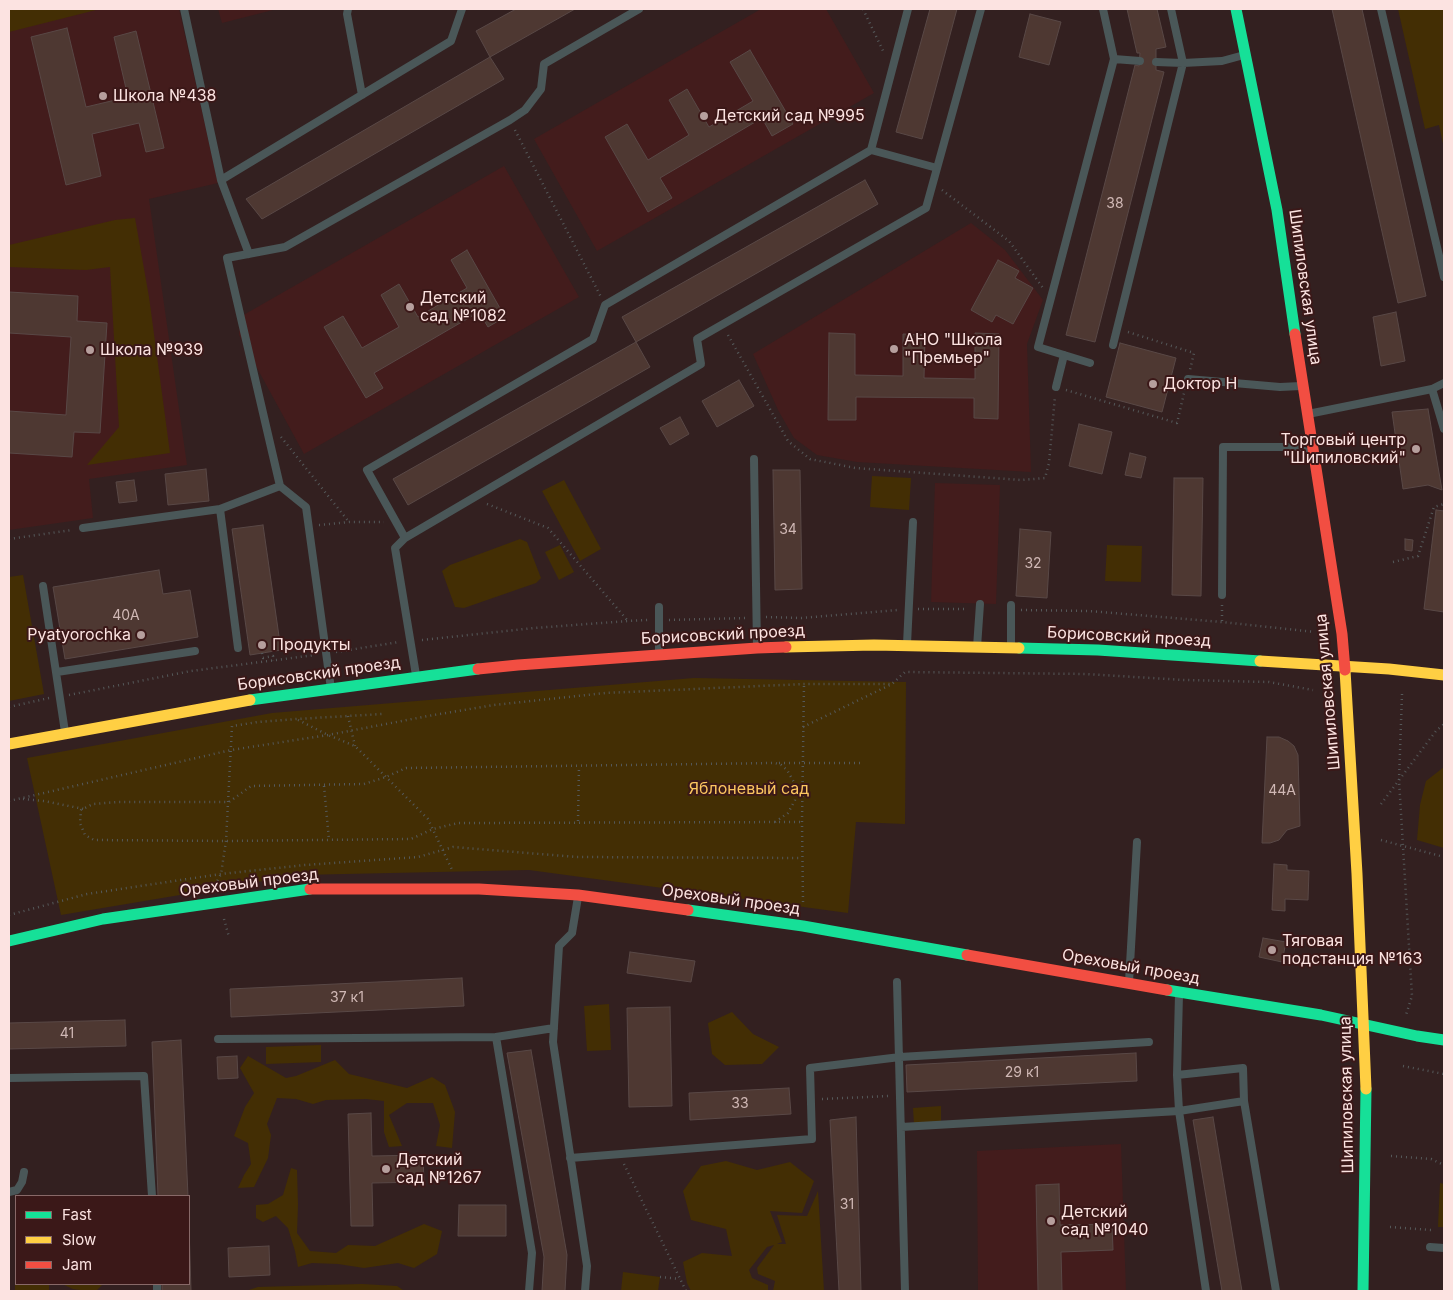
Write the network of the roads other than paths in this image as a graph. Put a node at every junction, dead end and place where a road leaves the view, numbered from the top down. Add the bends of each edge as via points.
1 (184, 9) edge
2 (348, 9) edge
3 (462, 9) edge
4 (640, 9) edge
5 (908, 9) edge
6 (981, 9) edge
7 (1104, 9) edge
8 (1171, 9) edge
9 (1236, 9) edge
10 (1381, 9) edge
11 (1245, 54) junction
12 (1114, 59) junction
13 (1140, 61) dead end
14 (1156, 62) dead end
15 (1183, 63) junction
16 (362, 95) junction
17 (871, 150) junction
18 (937, 168) junction
19 (221, 180) junction
20 (249, 254) junction
21 (1444, 277) edge
22 (1113, 345) dead end
23 (1064, 355) junction
24 (1090, 362) dead end
25 (1188, 379) road end
26 (1444, 383) edge
27 (1303, 386) junction
28 (1056, 387) road end
29 (1432, 389) junction
30 (1308, 414) junction
31 (1444, 429) edge
32 (1313, 453) junction
33 (754, 459) dead end
34 (280, 486) junction
35 (220, 509) junction
36 (913, 522) dead end
37 (83, 528) road end
38 (405, 538) junction
39 (43, 586) dead end
40 (1222, 596) road end
41 (980, 604) dead end
42 (1011, 605) dead end
43 (659, 606) dead end
44 (907, 646) junction
45 (977, 646) junction
46 (1011, 647) junction
47 (238, 648) dead end
48 (757, 648) junction
49 (196, 651) dead end
50 (659, 655) junction
51 (1345, 666) junction
52 (57, 672) junction
53 (1444, 675) edge
54 (416, 677) junction
55 (331, 688) junction
56 (66, 734) junction
57 (9, 744) edge
58 (1137, 842) dead end
59 (578, 896) junction
60 (9, 941) edge
61 (898, 982) dead end
62 (1129, 984) junction
63 (1180, 992) junction
64 (1363, 1024) junction
65 (554, 1028) junction
66 (496, 1037) junction
67 (218, 1039) dead end
68 (1444, 1040) edge
69 (1149, 1042) dead end
70 (900, 1057) junction
71 (1177, 1075) junction
72 (9, 1078) edge
73 (1244, 1101) junction
74 (1179, 1111) junction
75 (901, 1127) junction
76 (570, 1158) junction
77 (24, 1172) dead end
78 (9, 1192) edge
79 (152, 1195) edge
80 (1430, 1247) dead end
81 (1444, 1248) edge
82 (529, 1291) edge
83 (586, 1291) edge
84 (905, 1291) edge
85 (1206, 1291) edge
86 (1276, 1291) edge
87 (1363, 1291) edge

1 - 19 lane
2 - 16 lane
3 - 16 lane via 451,42
4 - 20 lane via 544,64 541,89 524,110 510,120 285,247
5 - 17 lane
6 - 18 lane
7 - 12 lane
8 - 15 lane
9 - 11 street, Шипиловская улица
10 - 21 lane
11 - 15 lane via 1222,61
11 - 27 street, Шипиловская улица via 1278,210
12 - 13 lane
12 - 23 lane via 1038,347
14 - 15 lane
15 - 22 lane
16 - 19 lane
17 - 18 lane
17 - 38 lane via 605,306 593,339 367,470
18 - 38 lane via 926,208 697,339 701,364
19 - 20 lane
20 - 34 lane via 227,258
23 - 24 lane
23 - 28 lane
25 - 27 lane
26 - 29 lane
27 - 30 street, Шипиловская улица
29 - 30 lane
29 - 31 lane
30 - 32 street, Шипиловская улица
32 - 40 lane via 1291,447 1223,447
32 - 51 street, Шипиловская улица
33 - 48 lane
34 - 35 lane
34 - 55 lane via 306,507
35 - 37 lane
35 - 47 lane
36 - 44 lane
38 - 54 lane via 395,548
39 - 52 lane
41 - 45 lane
42 - 46 lane
43 - 50 lane
44 - 45 street, Борисовский проезд
44 - 48 street, Борисовский проезд
45 - 46 street, Борисовский проезд
46 - 51 street, Борисовский проезд
48 - 50 street, Борисовский проезд
49 - 52 lane
50 - 54 street, Борисовский проезд via 518,665
51 - 53 street, Борисовский проезд
51 - 64 street, Шипиловская улица
52 - 56 lane
54 - 55 street, Борисовский проезд
55 - 56 street, Борисовский проезд
56 - 57 street, Борисовский проезд
58 - 62 lane
59 - 60 street, Ореховый проезд via 479,889 308,889 103,919
59 - 62 street, Ореховый проезд via 803,926
59 - 65 lane via 572,933 559,946
61 - 70 lane
62 - 63 street, Ореховый проезд
63 - 64 street, Ореховый проезд
63 - 71 lane
64 - 68 street, Ореховый проезд
64 - 87 street, Шипиловская улица via 1366,1077
65 - 66 lane
65 - 76 lane via 553,1042
66 - 67 lane
66 - 82 lane via 532,1253
69 - 70 lane
70 - 75 lane
70 - 76 lane via 810,1068 812,1139
71 - 73 lane via 1243,1068
71 - 74 lane
72 - 79 lane via 144,1076
73 - 74 lane
73 - 86 lane
74 - 75 lane
74 - 85 lane
75 - 84 lane
76 - 83 lane via 586,1266
77 - 78 lane via 17,1190
80 - 81 lane

